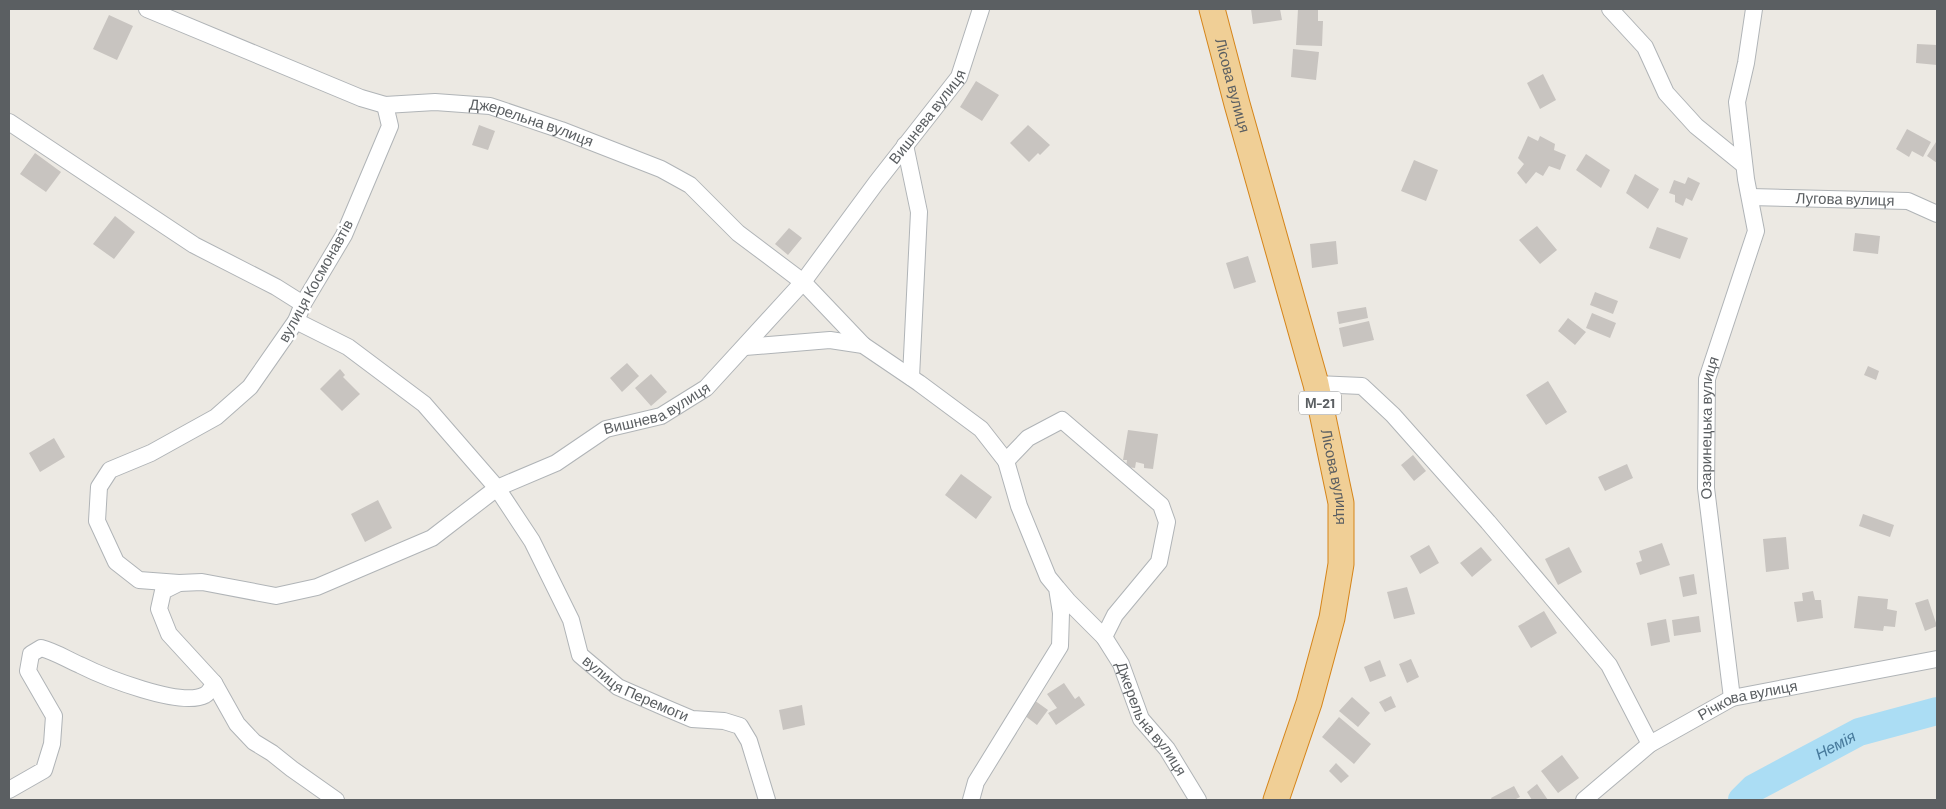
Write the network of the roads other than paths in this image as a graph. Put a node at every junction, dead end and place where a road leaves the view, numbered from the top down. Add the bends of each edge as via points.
1 (147, 9) edge
2 (981, 9) edge
3 (1212, 9) edge
4 (1610, 9) edge
5 (1754, 9) edge
6 (385, 105) junction
7 (9, 122) edge
8 (905, 145) junction
9 (1744, 164) junction
10 (1750, 197) junction
11 (1937, 214) edge
12 (803, 282) junction
13 (303, 304) junction
14 (296, 321) junction
15 (863, 345) junction
16 (745, 347) junction
17 (911, 377) junction
18 (1316, 384) junction
19 (1006, 461) junction
20 (497, 488) junction
21 (97, 521) joint
22 (179, 583) junction
23 (1057, 588) junction
24 (1104, 637) junction
25 (1937, 659) edge
26 (214, 683) junction
27 (1732, 698) junction
28 (1650, 744) junction
29 (9, 790) edge
30 (336, 800) edge
31 (767, 800) edge
32 (971, 800) edge
33 (1198, 800) edge
34 (1276, 800) edge
35 (1584, 800) edge

1 - 6 street, Джерельна вулиця
2 - 8 street, Вишнева вулиця via 959,77
3 - 18 highway, Лісова вулиця / М-21
4 - 9 street via 1645,47 1666,93 1696,126
5 - 9 street, Озаринецька вулиця via 1737,102
6 - 12 street, Джерельна вулиця via 435,102 490,106 661,169 690,186 738,233
6 - 13 street, вулиця Космонавтів via 390,126 387,136 344,235
7 - 13 street via 194,245
8 - 12 street, Вишнева вулиця
8 - 17 street via 919,212
9 - 10 street, Озаринецька вулиця
10 - 11 street, Лугова вулиця via 1908,201
10 - 27 street, Озаринецька вулиця via 1756,231 1708,379 1706,488
12 - 15 street, Джерельна вулиця
12 - 16 street, Вишнева вулиця
13 - 14 street, вулиця Космонавтів
14 - 20 street via 348,347 424,404
14 - 21 street, вулиця Космонавтів via 250,387 216,417 151,453 110,470 99,487
15 - 16 street, Джерельна вулиця via 830,340
15 - 17 street, Джерельна вулиця
16 - 20 street, Вишнева вулиця via 706,388 661,416 606,429 556,463
17 - 19 street, Джерельна вулиця via 981,429
18 - 28 street via 1362,386 1393,415 1609,665
18 - 34 highway, Лісова вулиця / М-21 via 1341,503 1342,564 1332,618 1309,703
19 - 23 street, Джерельна вулиця via 1018,506 1048,577
19 - 24 street via 1028,438 1062,420 1161,504 1167,522 1159,562 1115,616
20 - 22 street, Вишнева вулиця via 432,538 318,587 276,596 202,582
20 - 31 street, вулиця Перемоги via 532,541 571,620 580,655 618,687 692,719 724,721 740,726 749,742
21 - 22 street, Вишнева вулиця via 116,562 139,580
22 - 26 street via 163,591 159,609 170,634
23 - 24 street, Джерельна вулиця
23 - 32 street, Джерельна вулиця via 1061,613 1060,646 976,782
24 - 33 street, Джерельна вулиця via 1122,664 1141,719 1167,749
25 - 27 street, Річкова вулиця
26 - 29 street via 206,694 193,698 148,692 41,648 31,654 28,671 54,716 52,744 44,770
26 - 30 street via 237,724 254,742
27 - 28 street, Річкова вулиця
28 - 35 street, Річкова вулиця

